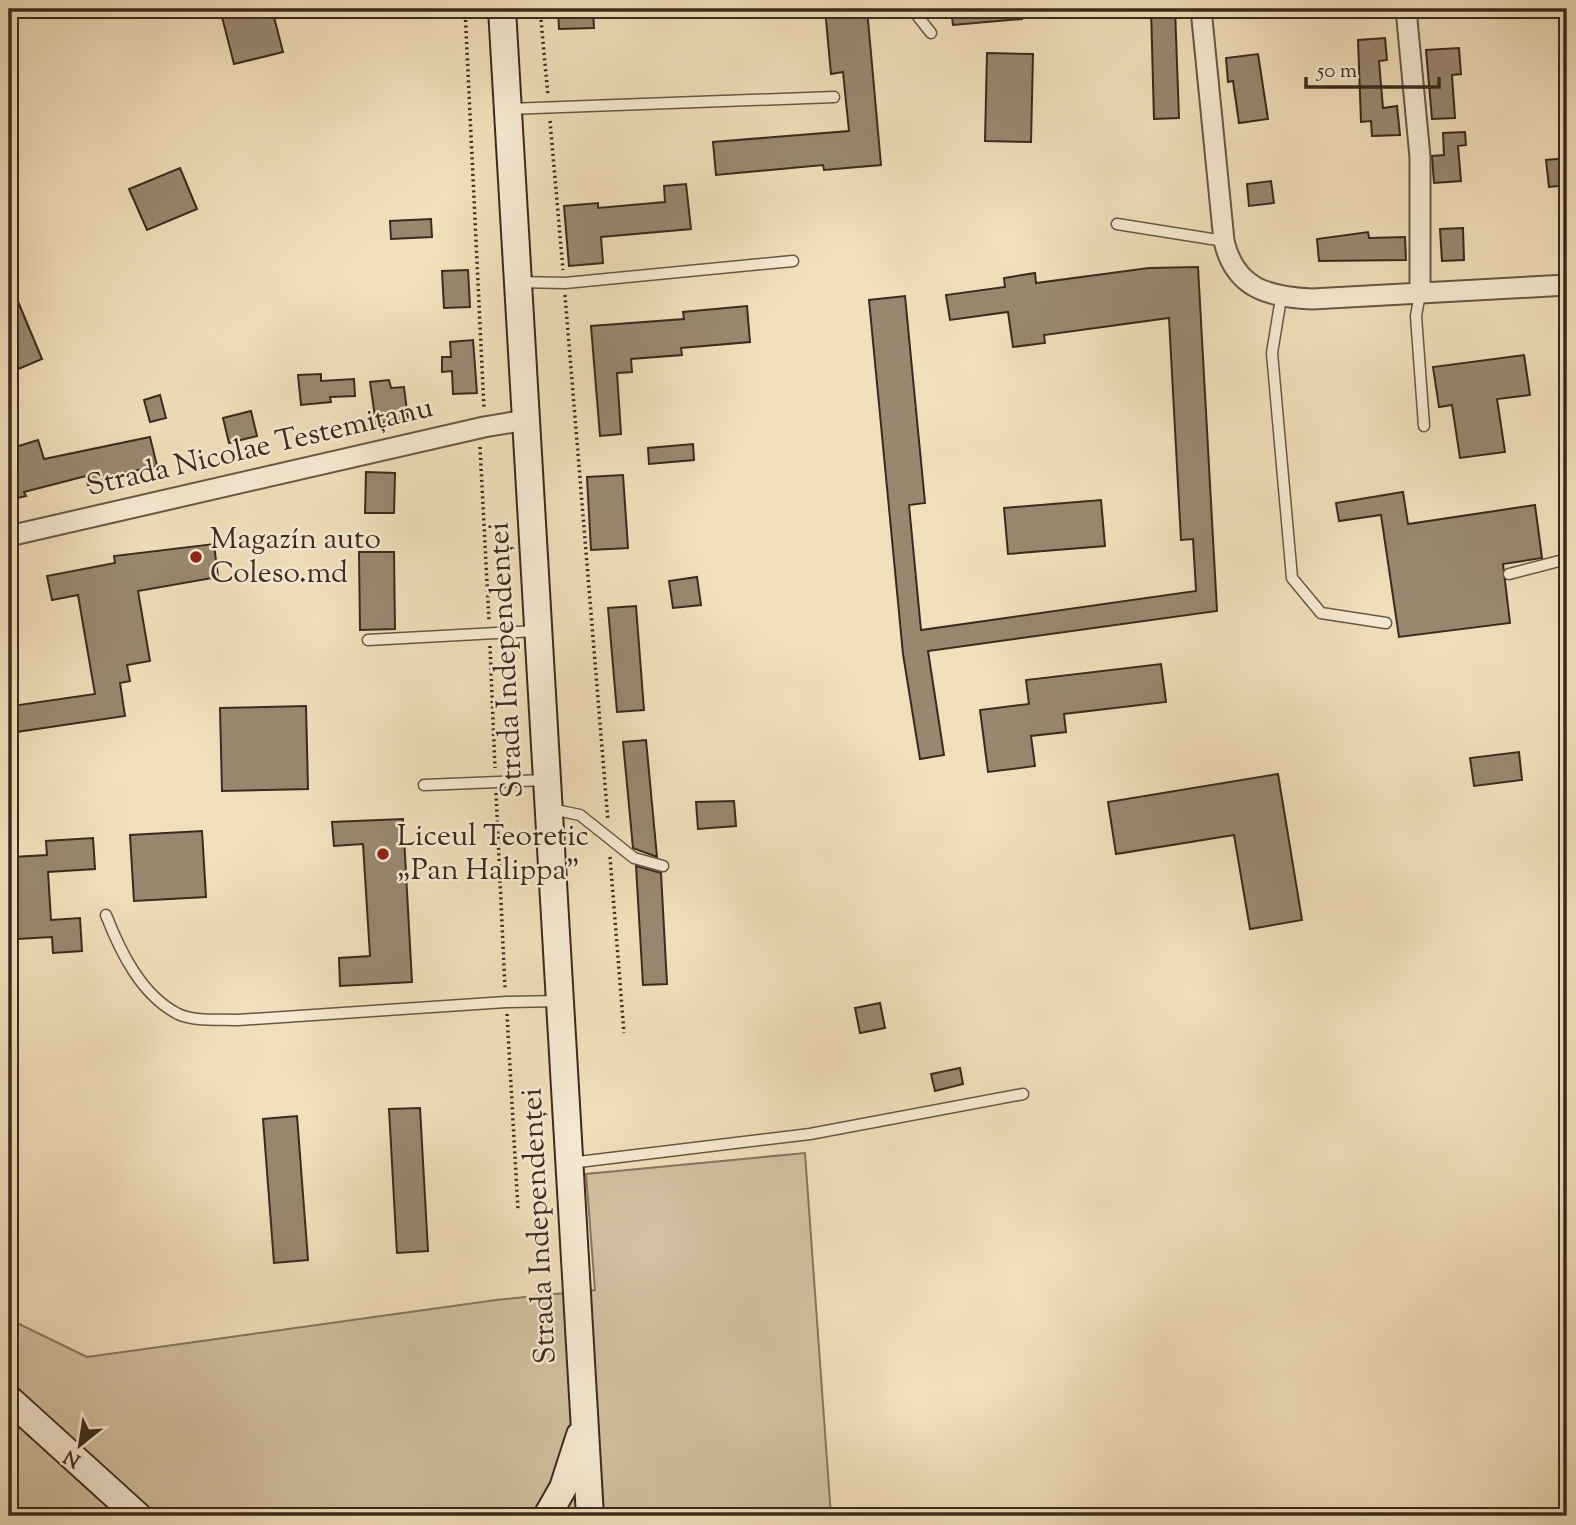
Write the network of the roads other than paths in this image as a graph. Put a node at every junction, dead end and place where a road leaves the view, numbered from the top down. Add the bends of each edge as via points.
1 (502, 9) edge
2 (912, 9) edge
3 (1201, 9) edge
4 (1406, 9) edge
5 (931, 33) dead end
6 (834, 97) dead end
7 (508, 109) junction
8 (1117, 224) dead end
9 (1224, 241) junction
10 (793, 261) dead end
11 (518, 282) junction
12 (1567, 285) edge
13 (1420, 293) junction
14 (1281, 298) junction
15 (526, 420) junction
16 (1424, 426) dead end
17 (9, 536) edge
18 (1567, 559) edge
19 (1509, 574) dead end
20 (1385, 623) dead end
21 (538, 631) junction
22 (368, 640) dead end
23 (547, 780) junction
24 (424, 785) dead end
25 (549, 809) junction
26 (663, 866) dead end
27 (106, 915) dead end
28 (560, 1001) junction
29 (1023, 1094) dead end
30 (570, 1163) junction
31 (9, 1399) edge
32 (585, 1420) junction
33 (138, 1516) edge
34 (547, 1516) edge
35 (590, 1516) edge

1 - 7 main road, Strada Independenței
2 - 5 lane
3 - 9 street
4 - 13 street via 1420,157
6 - 7 lane
7 - 11 main road, Strada Independenței
8 - 9 lane
9 - 14 street via 1247,282
10 - 11 lane via 565,283
11 - 15 main road, Strada Independenței
12 - 13 street
13 - 14 street
13 - 16 lane via 1416,316
14 - 20 lane via 1272,354 1292,579 1321,613
15 - 17 street, Strada Nicolae Testemițanu
15 - 21 main road, Strada Independenței
18 - 19 lane
21 - 22 lane
21 - 23 main road, Strada Independenței
23 - 24 lane
23 - 25 main road, Strada Independenței
25 - 26 lane via 580,815 634,859
25 - 28 main road, Strada Independenței
27 - 28 lane via 122,955 154,994 178,1014 194,1018 238,1020
28 - 30 main road, Strada Independenței
29 - 30 lane via 810,1134
30 - 32 main road, Strada Independenței
31 - 33 main road
32 - 34 main road via 563,1488
32 - 35 main road, Strada Independenței

